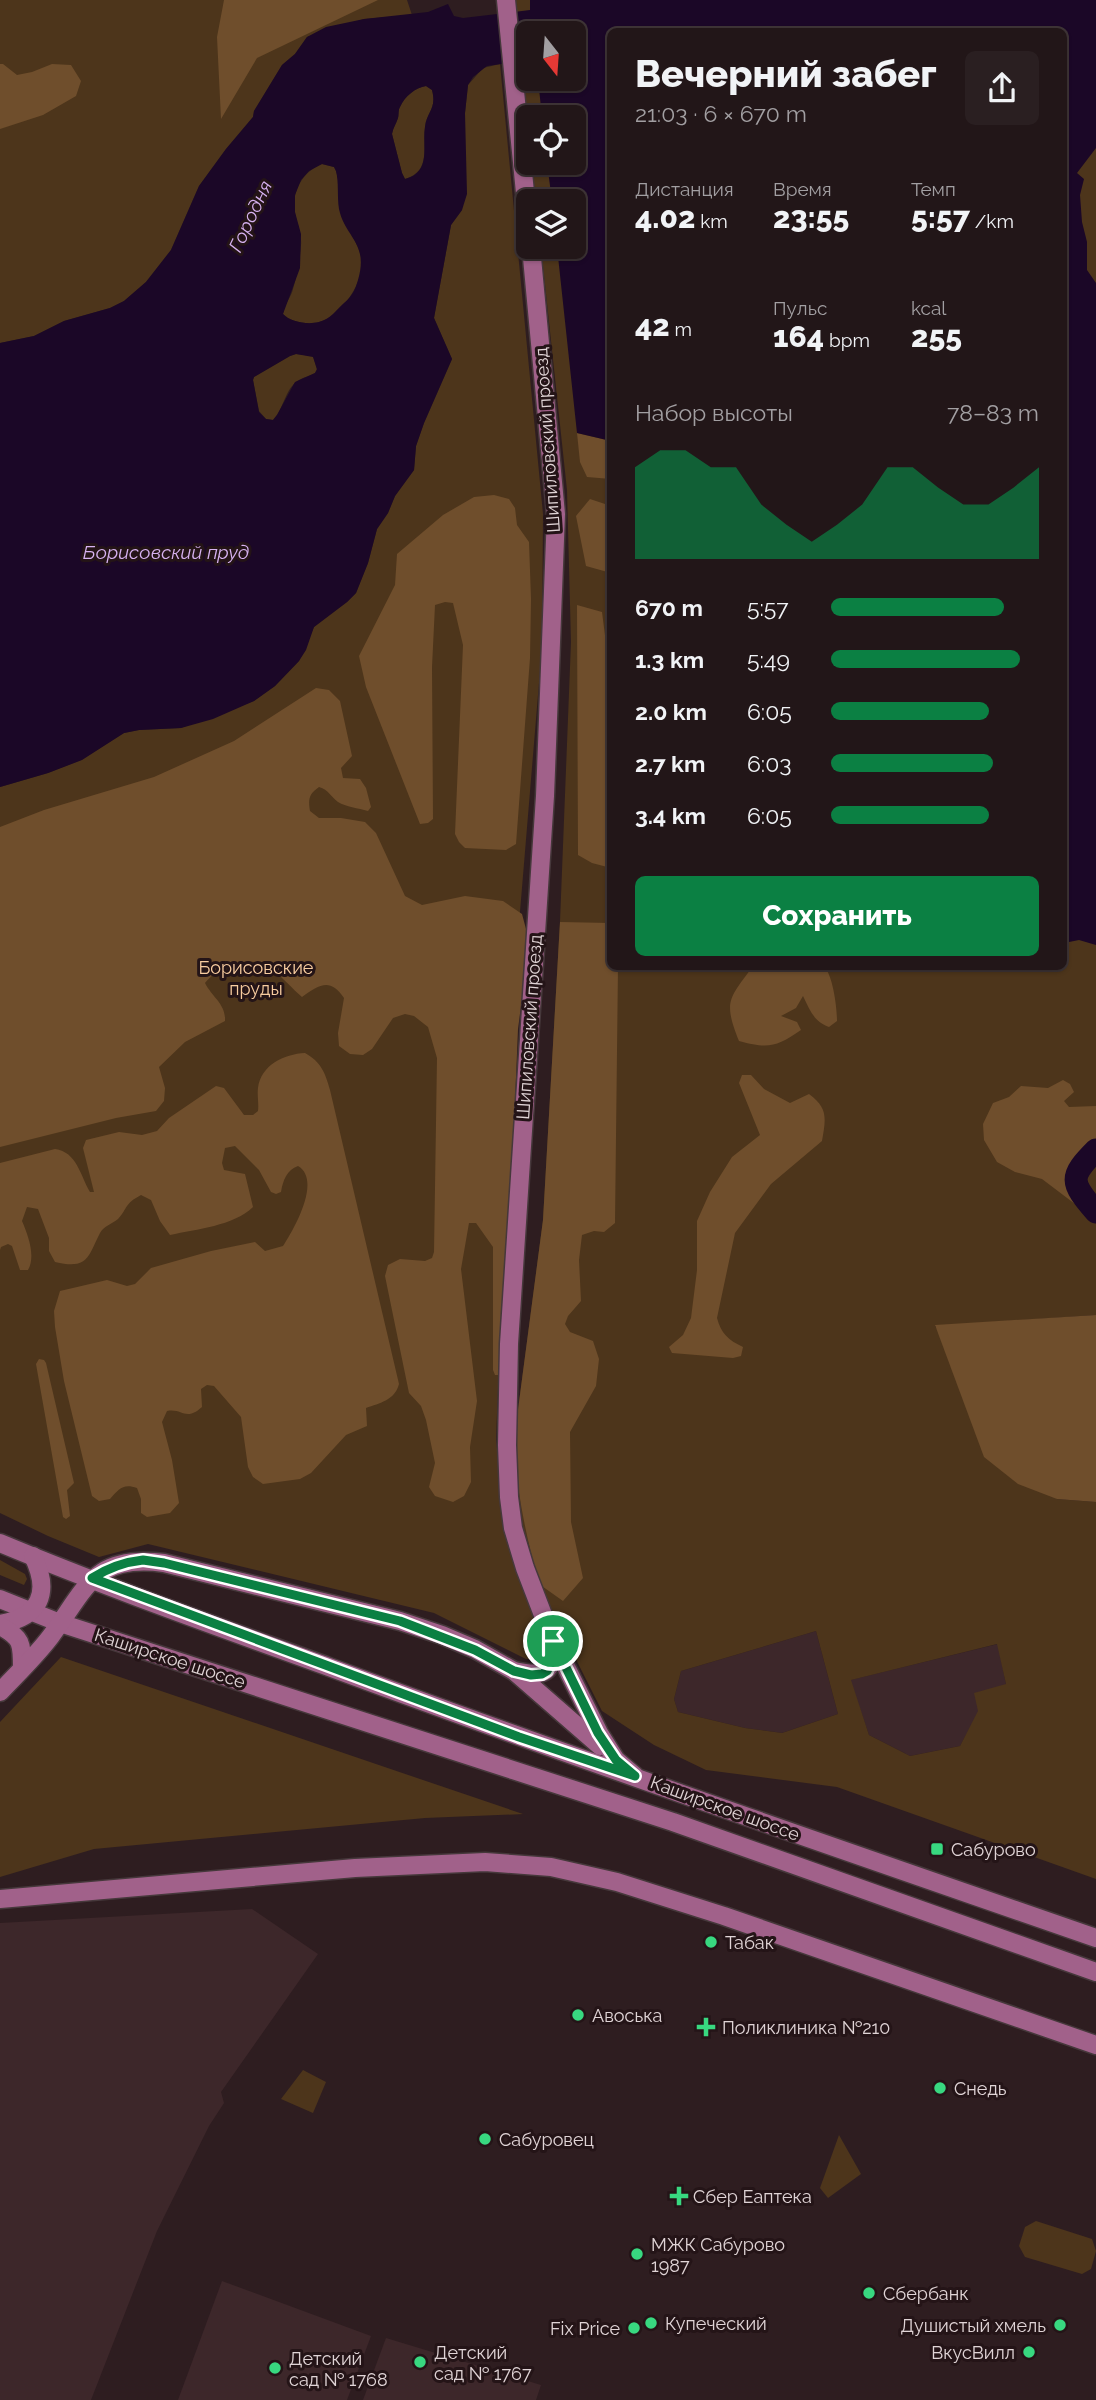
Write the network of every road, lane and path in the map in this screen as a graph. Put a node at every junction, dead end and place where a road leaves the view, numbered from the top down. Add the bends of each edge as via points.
1 (506, 0) edge
2 (525, 189) edge
3 (532, 259) edge
4 (0, 1543) edge
5 (33, 1556) junction
6 (92, 1578) junction
7 (0, 1599) edge
8 (32, 1613) junction
9 (60, 1623) junction
10 (0, 1625) edge
11 (553, 1641) junction
12 (22, 1668) junction
13 (514, 1671) junction
14 (0, 1692) edge
15 (616, 1760) junction
16 (635, 1776) junction
17 (0, 1899) edge
18 (1096, 1938) edge
19 (1096, 1972) edge
20 (1096, 2045) edge

1 - 2 main road
3 - 11 main road, Шипиловский проезд via 556,514 545,796 509,1344 507,1445 513,1528
4 - 5 main road, Каширское шоссе
5 - 6 main road, Каширское шоссе
5 - 8 main road via 42,1580
6 - 9 main road
6 - 13 main road via 126,1562 164,1563 400,1621 475,1650
6 - 16 main road, Каширское шоссе
7 - 8 main road, Каширское шоссе
8 - 9 main road, Каширское шоссе
8 - 10 main road
9 - 12 main road
9 - 19 main road, Каширское шоссе via 660,1818
10 - 12 main road via 21,1642
11 - 13 main road via 554,1656 547,1671 531,1675
11 - 15 main road, Шипиловский проезд
12 - 14 main road
13 - 15 main road
15 - 16 main road, Шипиловский проезд
16 - 18 main road, Каширское шоссе
17 - 20 main road via 355,1868 485,1862 551,1867 617,1882 724,1916

